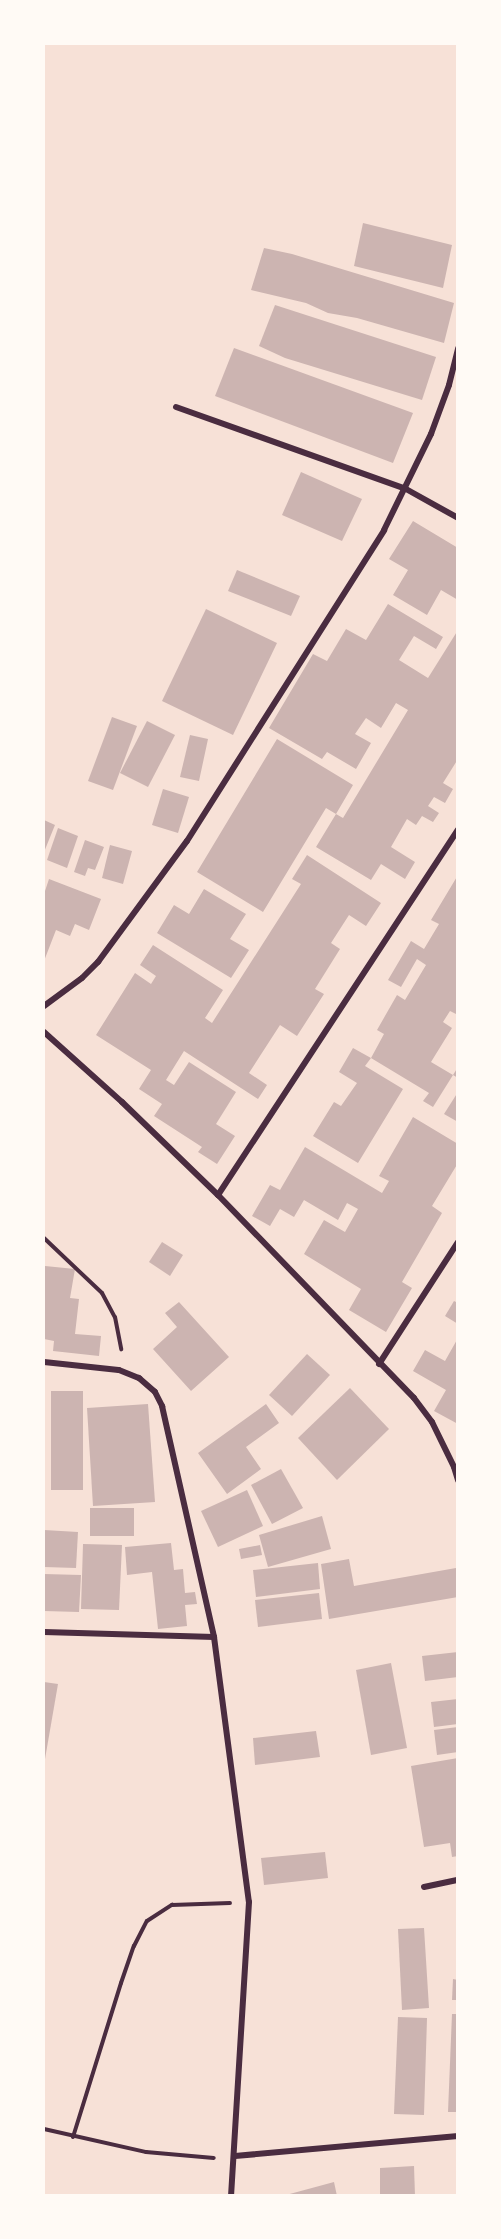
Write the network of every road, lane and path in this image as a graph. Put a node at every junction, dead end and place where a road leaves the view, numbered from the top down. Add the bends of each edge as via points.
1 (458, 348) edge
2 (176, 407) dead end
3 (406, 489) junction
4 (458, 518) edge
5 (458, 830) edge
6 (44, 1006) edge
7 (44, 1032) edge
8 (218, 1195) junction
9 (44, 1238) edge
10 (458, 1242) edge
11 (44, 1362) edge
12 (380, 1364) junction
13 (119, 1370) junction
14 (458, 1480) edge
15 (44, 1632) edge
16 (214, 1637) junction
17 (458, 1880) edge
18 (424, 1887) dead end
19 (249, 1902) junction
20 (44, 2129) edge
21 (458, 2136) edge
22 (73, 2137) junction
23 (235, 2156) junction
24 (231, 2196) edge

1 - 3 street via 449,386
2 - 3 street
3 - 4 street
3 - 6 street via 187,841 98,962
5 - 8 street
7 - 8 street
8 - 12 street
9 - 13 path via 102,1293 115,1317 120,1338
10 - 12 street
11 - 13 street
12 - 14 street via 432,1422
13 - 16 street via 139,1378 155,1392 162,1406
15 - 16 street
16 - 19 street
17 - 18 street
19 - 22 path via 172,1905 147,1921 121,1983
19 - 23 street
20 - 22 path
21 - 23 street
22 - 23 path via 205,2159
23 - 24 street

